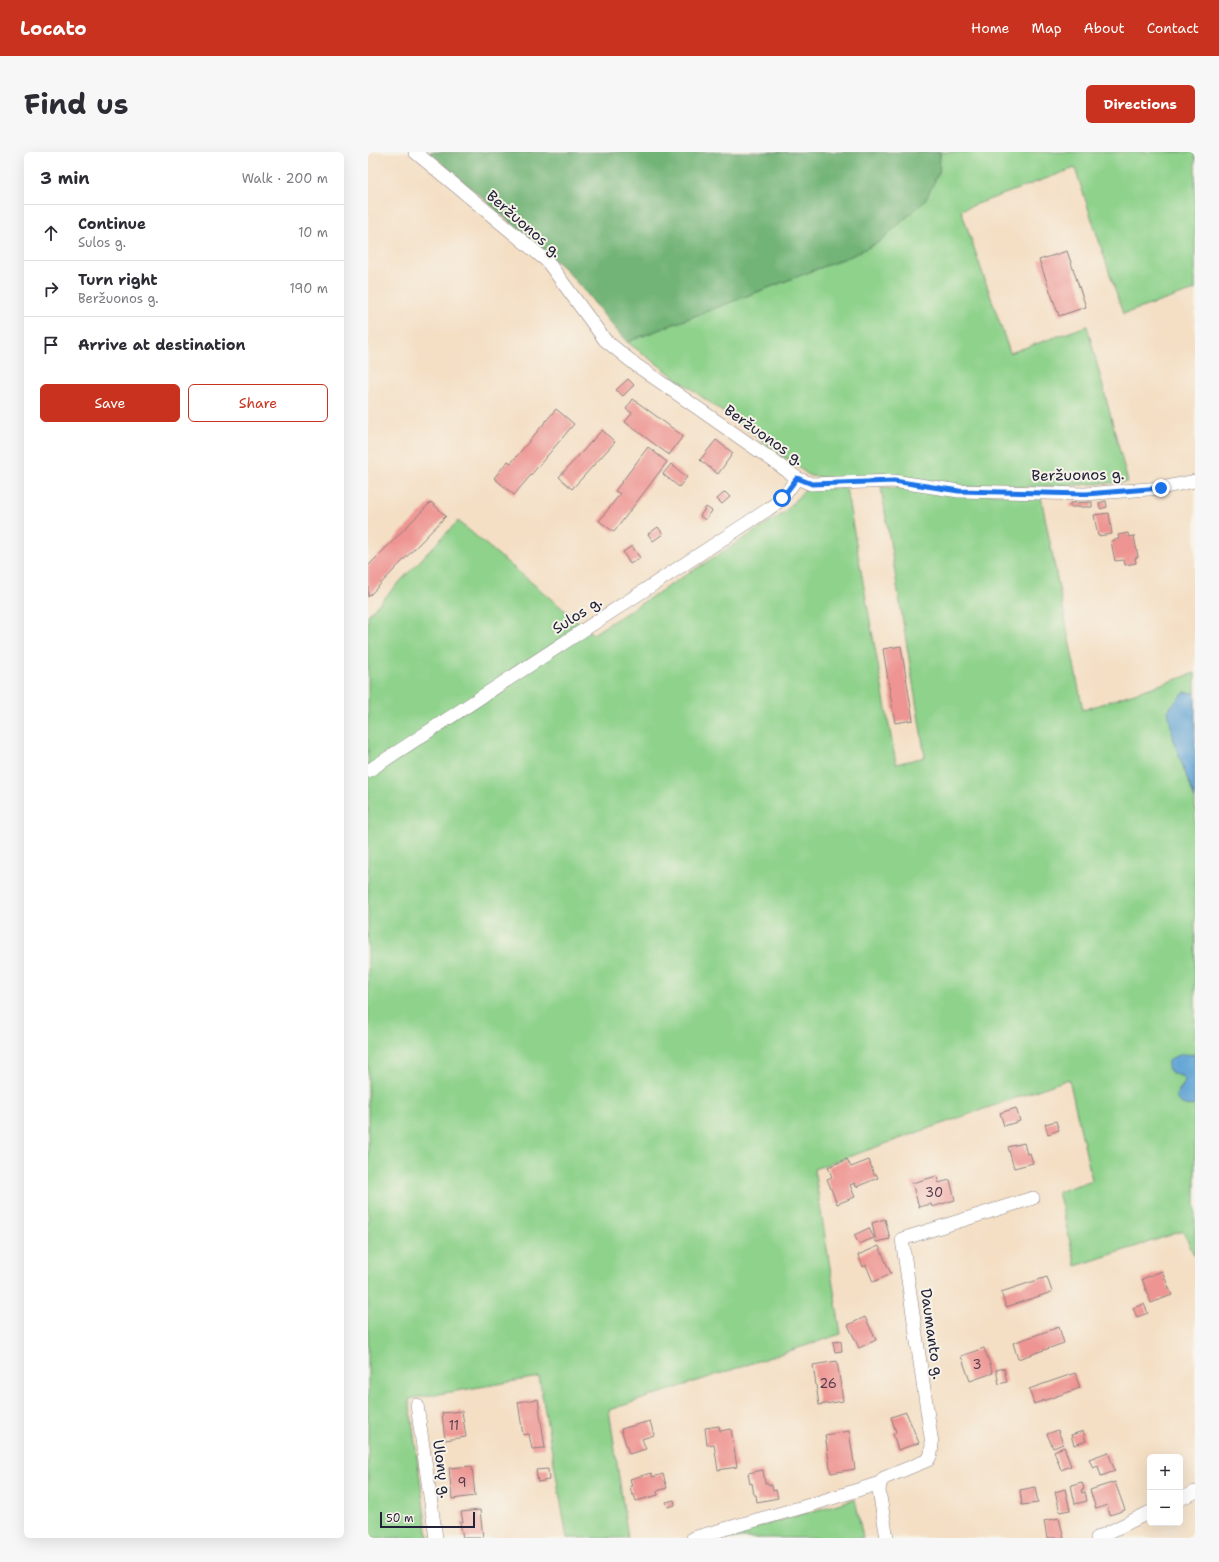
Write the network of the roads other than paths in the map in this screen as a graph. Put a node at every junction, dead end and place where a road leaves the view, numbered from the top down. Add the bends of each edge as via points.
1 (415, 152) edge
2 (797, 478) junction
3 (1195, 482) edge
4 (368, 771) edge
5 (1032, 1198) dead end
6 (417, 1405) dead end
7 (880, 1482) junction
8 (1195, 1492) edge
9 (1183, 1498) edge
10 (1147, 1513) edge
11 (436, 1538) edge
12 (693, 1538) edge
13 (887, 1538) edge
14 (1097, 1538) edge

1 - 2 street, Beržuonos g. via 546,262 604,340
2 - 3 street, Beržuonos g. via 812,484 894,481 959,491 1086,494 1161,488
2 - 4 street, Sulos g. via 782,498 767,510
5 - 7 street, Daumanto g. via 902,1239 932,1454 928,1460
6 - 11 street, Ulonų g.
7 - 12 street
7 - 13 street via 879,1491
8 - 9 street
10 - 14 street

